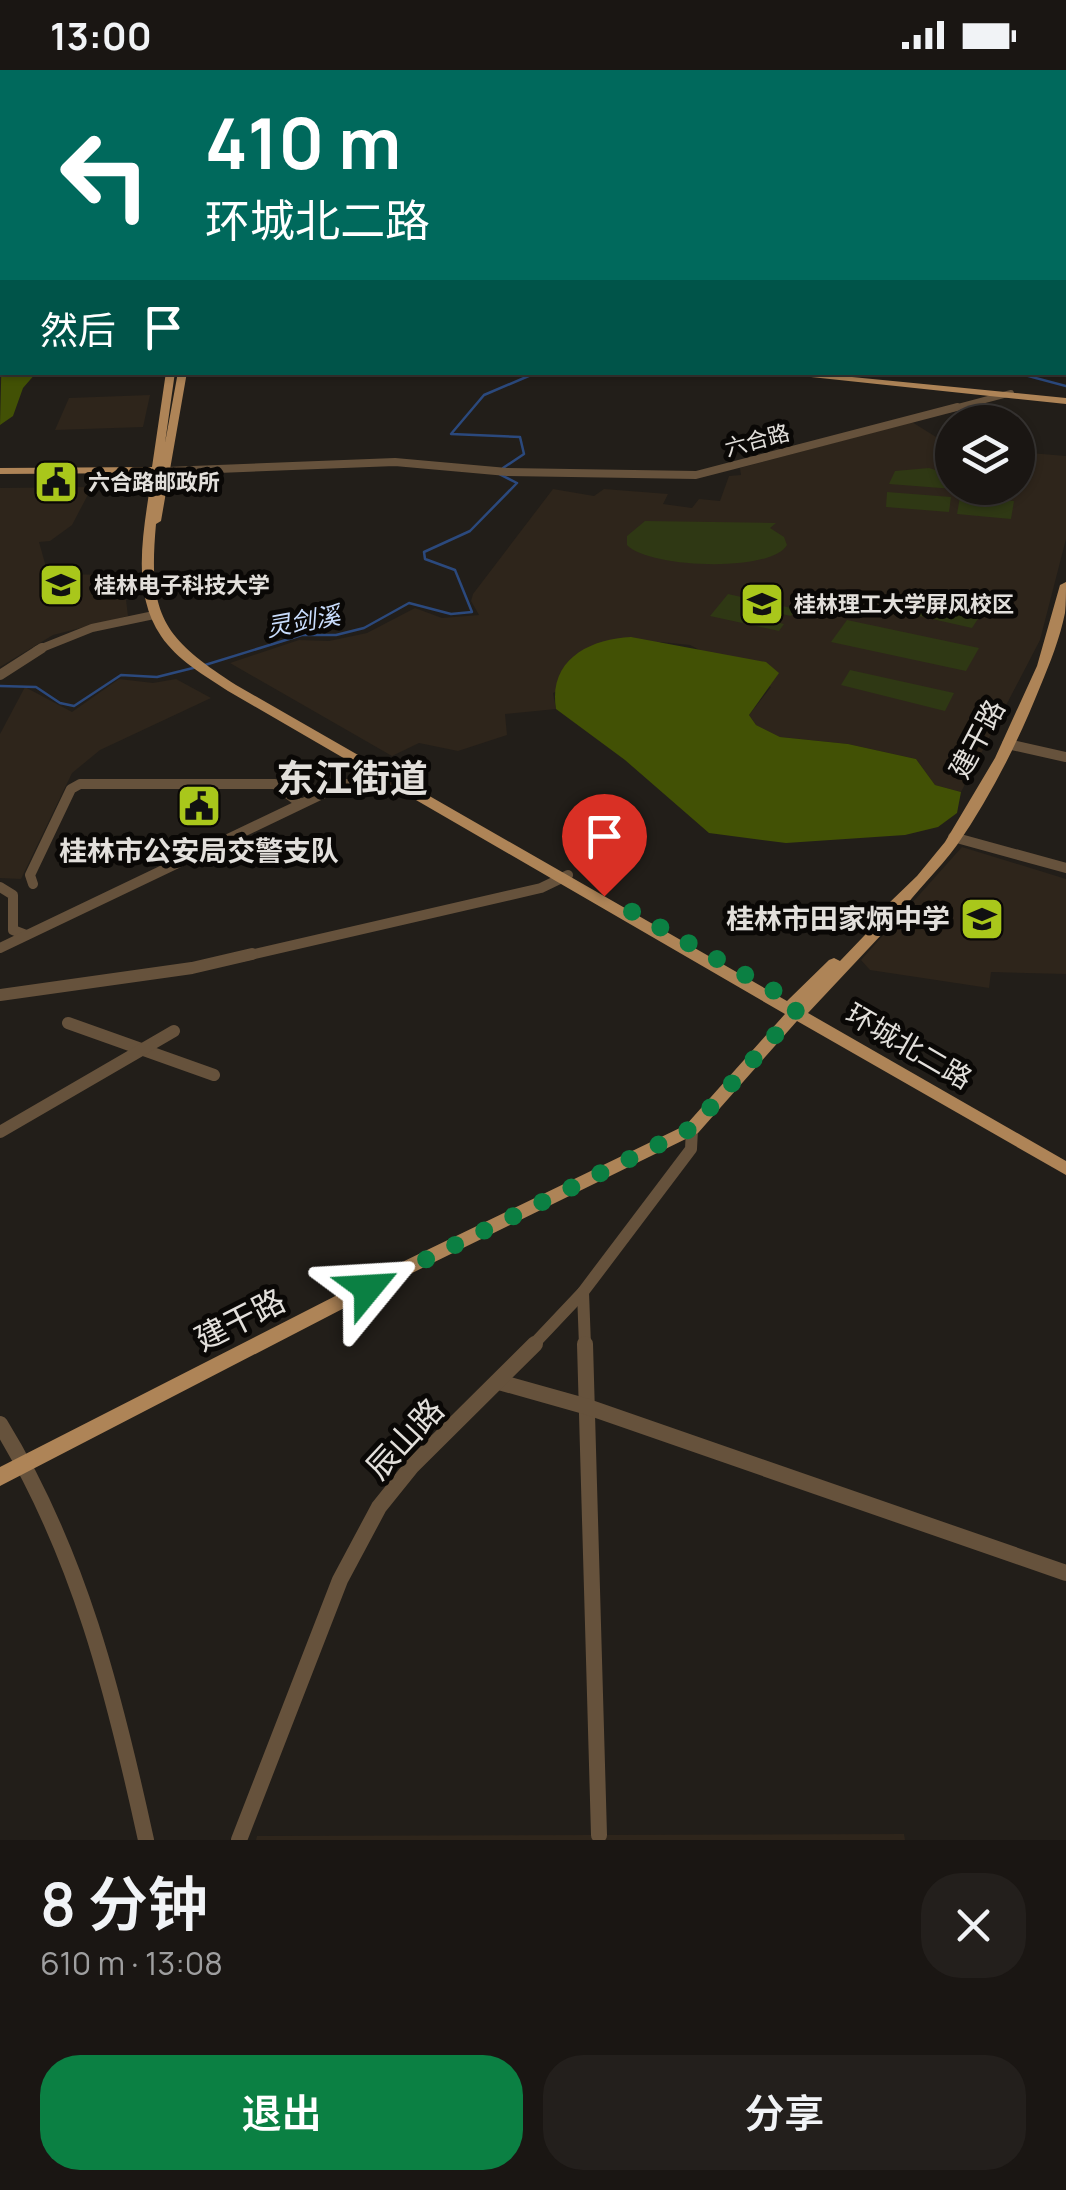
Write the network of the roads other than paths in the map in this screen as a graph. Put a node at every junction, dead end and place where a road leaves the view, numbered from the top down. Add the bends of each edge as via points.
1 (171, 375) edge
2 (182, 375) edge
3 (801, 375) edge
4 (820, 375) edge
5 (1009, 394) junction
6 (1066, 399) edge
7 (159, 470) junction
8 (0, 473) edge
9 (1066, 586) edge
10 (154, 615) junction
11 (202, 665) junction
12 (0, 676) edge
13 (1007, 744) junction
14 (1066, 757) edge
15 (393, 778) junction
16 (300, 803) junction
17 (953, 837) junction
18 (1066, 868) edge
19 (565, 877) junction
20 (33, 884) dead end
21 (0, 887) edge
22 (26, 936) junction
23 (0, 948) edge
24 (0, 995) edge
25 (798, 1008) junction
26 (68, 1023) dead end
27 (174, 1032) dead end
28 (142, 1051) junction
29 (214, 1075) dead end
30 (692, 1128) junction
31 (0, 1132) edge
32 (1066, 1160) edge
33 (1066, 1169) edge
34 (582, 1292) junction
35 (499, 1382) junction
36 (588, 1406) junction
37 (0, 1424) edge
38 (27, 1463) junction
39 (0, 1477) edge
40 (1066, 1573) edge
41 (600, 1835) dead end
42 (146, 1840) edge
43 (238, 1840) edge

1 - 7 main road
2 - 7 main road
3 - 5 main road
4 - 5 main road
5 - 6 main road
5 - 7 street, 六合路 via 709,473 507,472 396,462
7 - 8 main road
7 - 10 main road, 环城北二路 via 144,567
7 - 11 main road, 环城北二路 via 150,582 166,624
9 - 13 main road, 建干路 via 1052,650
10 - 11 main road, 环城北二路
10 - 12 street via 70,632
11 - 15 main road, 环城北二路
13 - 14 street
13 - 17 main road, 建干路
15 - 16 street via 340,786
15 - 19 main road, 环城北二路
16 - 20 street via 275,784 80,784 30,875
16 - 22 street
17 - 18 street
17 - 25 main road, 建干路
19 - 24 street via 192,968
19 - 25 main road, 环城北二路
21 - 22 street via 13,894 13,930
22 - 23 street
25 - 30 main road, 建干路
25 - 32 main road, 环城北二路
25 - 33 main road, 环城北二路
26 - 28 street
27 - 28 street
28 - 29 street
28 - 31 street
30 - 34 street, 辰山路 via 691,1149
30 - 38 main road, 建干路
34 - 35 street, 辰山路
34 - 36 street
35 - 36 street
35 - 43 street, 辰山路 via 412,1466 379,1508 340,1580
36 - 40 street
36 - 41 street
37 - 38 street
38 - 39 main road, 建干路
38 - 42 street via 90,1605

